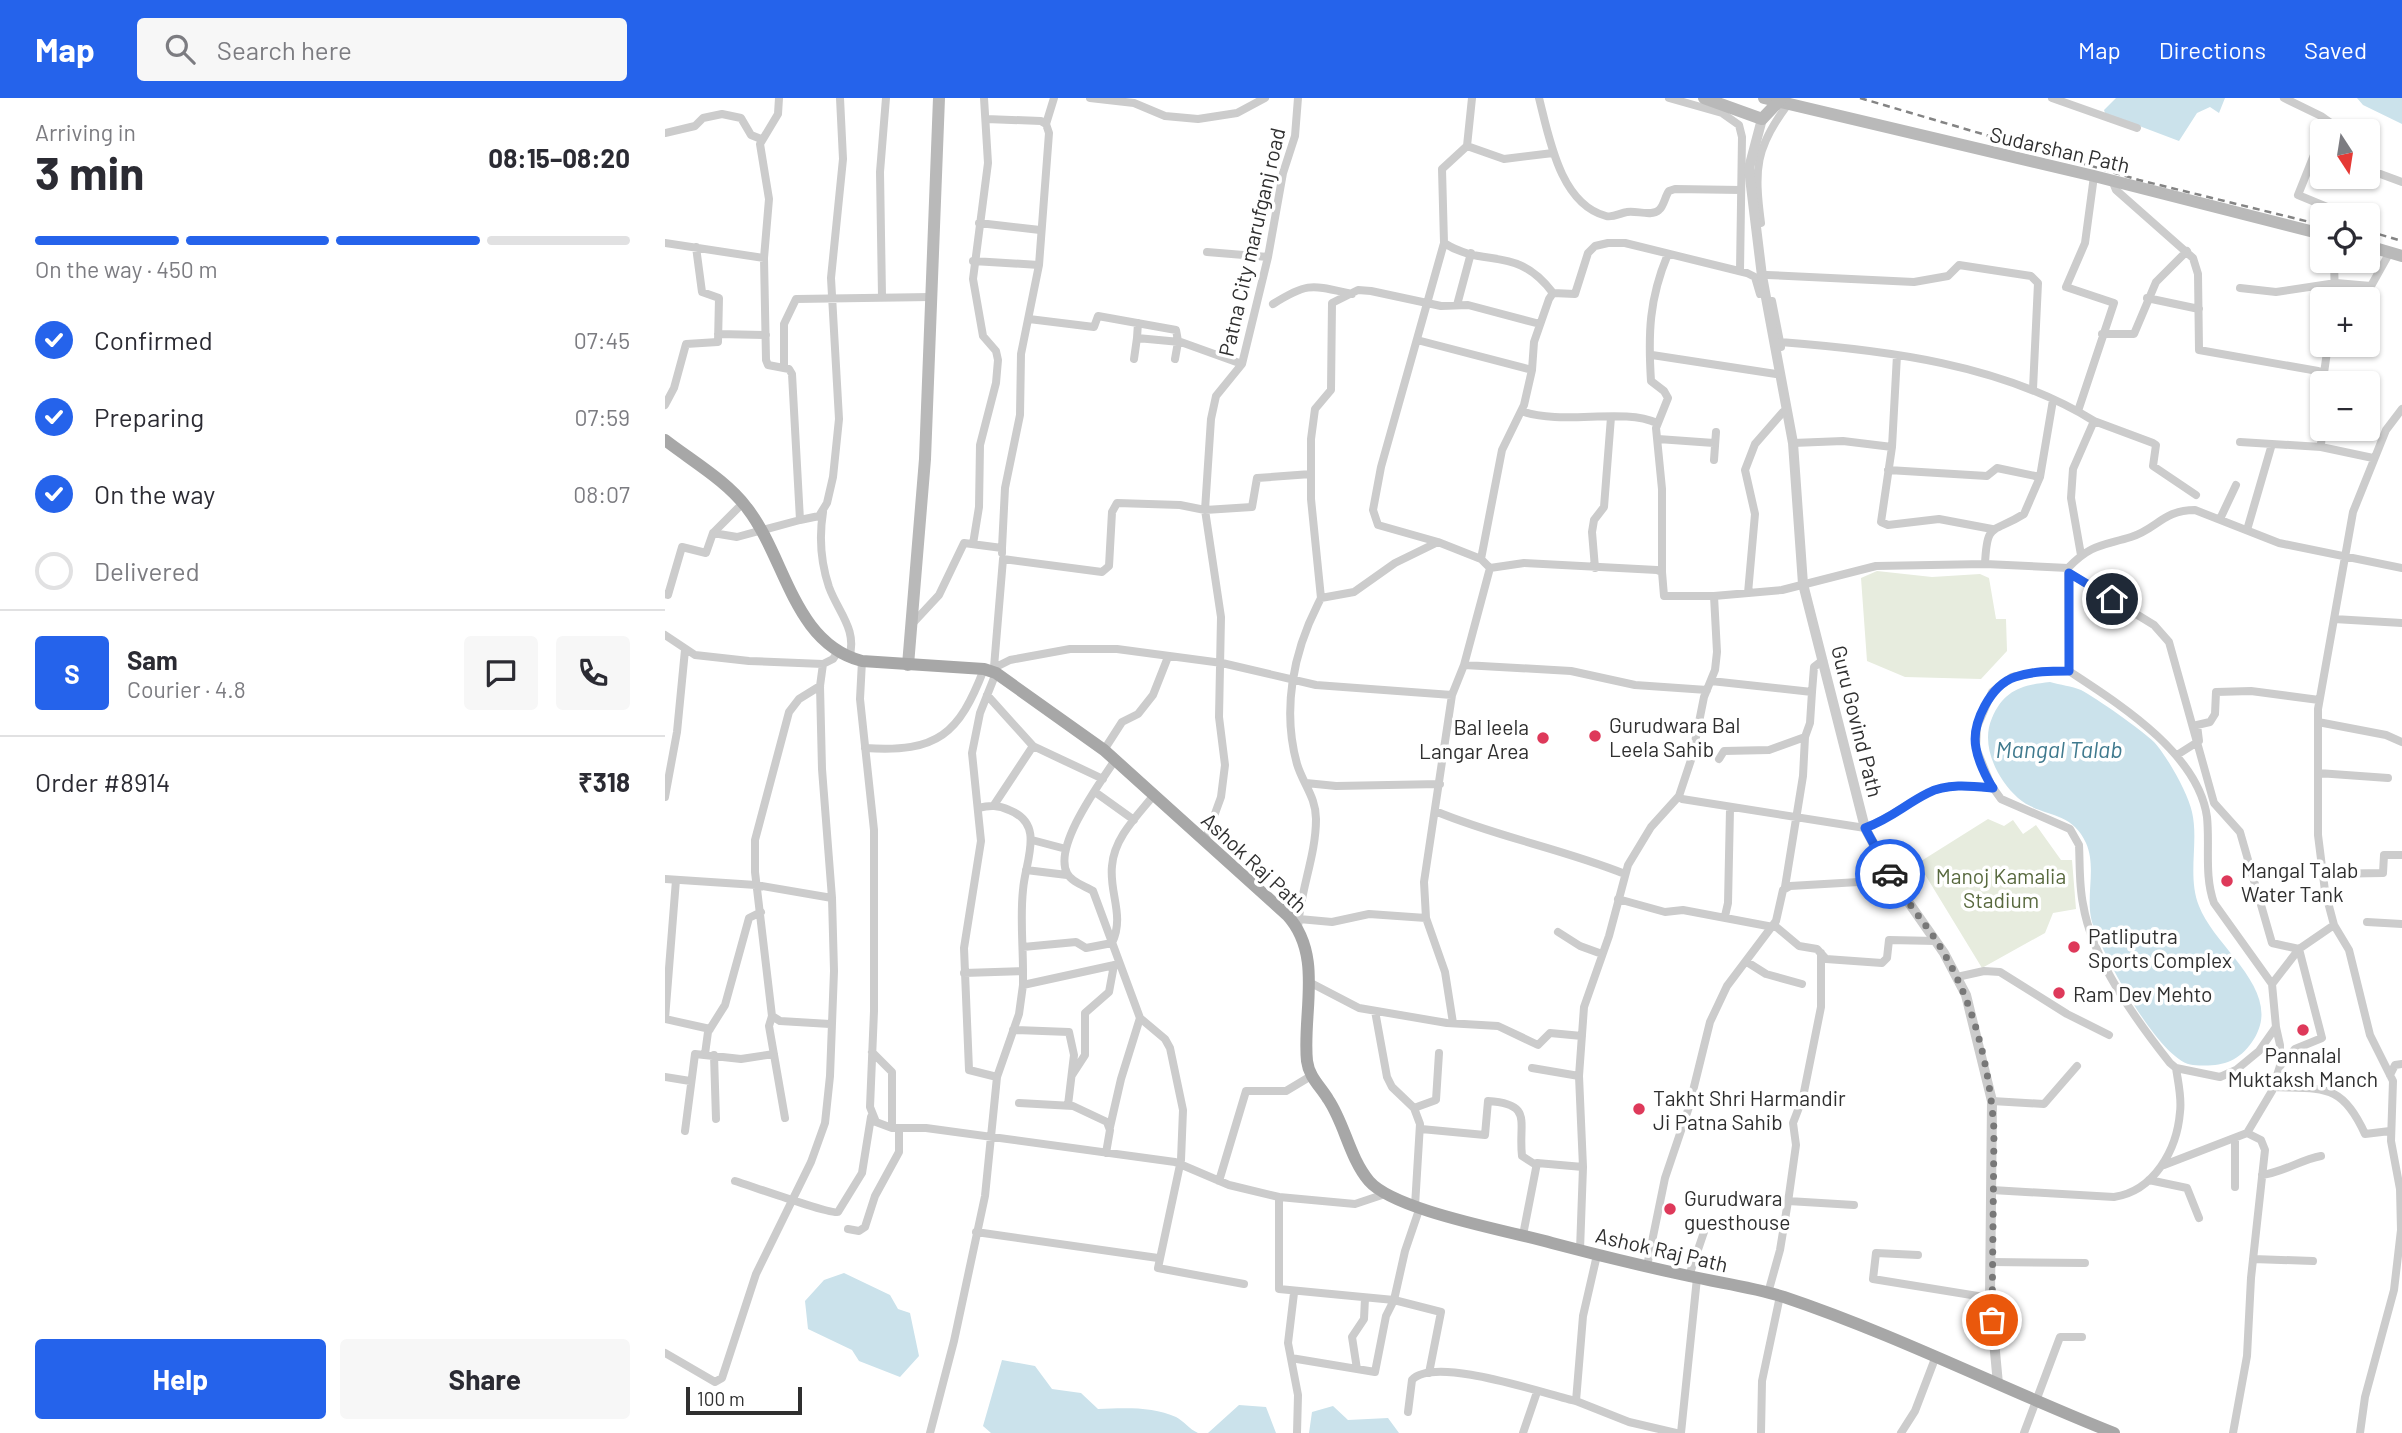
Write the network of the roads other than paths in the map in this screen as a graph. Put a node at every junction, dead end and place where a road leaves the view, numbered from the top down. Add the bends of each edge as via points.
1 (779, 98) edge
2 (840, 98) edge
3 (886, 98) edge
4 (939, 98) edge
5 (984, 98) edge
6 (1054, 98) edge
7 (1090, 98) edge
8 (1265, 98) edge
9 (1298, 98) edge
10 (1472, 98) edge
11 (1539, 98) edge
12 (1669, 98) edge
13 (1704, 98) edge
14 (1764, 98) edge
15 (2052, 98) edge
16 (2284, 98) edge
17 (1785, 101) edge
18 (986, 119) junction
19 (1762, 119) junction
20 (2323, 119) edge
21 (1046, 124) junction
22 (2137, 128) dead end
23 (665, 133) edge
24 (761, 138) junction
25 (1467, 146) junction
26 (1553, 153) junction
27 (2310, 165) edge
28 (2380, 174) edge
29 (2094, 176) junction
30 (2112, 180) junction
31 (2402, 182) edge
32 (1741, 190) junction
33 (2317, 203) edge
34 (979, 223) junction
35 (1040, 230) junction
36 (2310, 231) edge
37 (665, 243) edge
38 (1444, 243) junction
39 (696, 247) junction
40 (2187, 251) junction
41 (1207, 252) dead end
42 (1471, 253) junction
43 (1668, 254) junction
44 (2396, 254) edge
45 (1268, 257) junction
46 (764, 258) junction
47 (973, 261) junction
48 (1039, 265) junction
49 (1739, 271) junction
50 (2335, 273) edge
51 (1767, 275) junction
52 (2336, 283) junction
53 (2336, 287) edge
54 (2240, 288) dead end
55 (1553, 293) junction
56 (1352, 294) junction
57 (832, 296) junction
58 (882, 296) junction
59 (931, 297) junction
60 (2147, 298) junction
61 (1426, 302) junction
62 (1273, 304) dead end
63 (1457, 305) junction
64 (2199, 309) junction
65 (1029, 319) junction
66 (1138, 323) junction
67 (1540, 324) junction
68 (718, 334) junction
69 (2102, 334) junction
70 (766, 335) junction
71 (1137, 338) junction
72 (1417, 340) junction
73 (1179, 342) junction
74 (1780, 342) junction
75 (1652, 355) junction
76 (1897, 355) junction
77 (1134, 359) dead end
78 (1175, 359) dead end
79 (1242, 364) junction
80 (784, 368) junction
81 (1532, 370) junction
82 (2312, 371) edge
83 (1776, 374) junction
84 (2033, 390) junction
85 (2053, 400) junction
86 (665, 405) edge
87 (2402, 409) edge
88 (1521, 411) junction
89 (2078, 411) junction
90 (1786, 414) junction
91 (1611, 417) junction
92 (2094, 421) junction
93 (1657, 422) junction
94 (1716, 432) dead end
95 (1658, 439) junction
96 (665, 440) edge
97 (2321, 441) edge
98 (2240, 442) dead end
99 (1714, 443) junction
100 (1793, 443) junction
101 (2272, 444) junction
102 (1892, 447) junction
103 (2321, 447) junction
104 (2373, 458) junction
105 (1714, 460) dead end
106 (1888, 470) junction
107 (1311, 474) junction
108 (2040, 477) junction
109 (2235, 485) dead end
110 (2196, 495) dead end
111 (743, 503) junction
112 (1205, 510) junction
113 (824, 512) junction
114 (2220, 519) junction
115 (800, 520) junction
116 (1992, 529) junction
117 (2246, 530) junction
118 (762, 531) junction
119 (713, 533) junction
120 (1438, 542) junction
121 (973, 544) junction
122 (1002, 548) junction
123 (2081, 555) junction
124 (2346, 558) junction
125 (1003, 559) junction
126 (1481, 559) junction
127 (1985, 564) junction
128 (1490, 568) junction
129 (1595, 568) junction
130 (2402, 568) edge
131 (2069, 570) junction
132 (1662, 572) junction
133 (1803, 584) junction
134 (1748, 593) junction
135 (665, 594) edge
136 (1714, 596) junction
137 (1321, 598) junction
138 (2334, 619) junction
139 (2402, 623) edge
140 (912, 624) junction
141 (665, 635) edge
142 (685, 650) junction
143 (849, 657) junction
144 (1168, 657) junction
145 (1823, 660) junction
146 (1222, 663) junction
147 (823, 664) junction
148 (908, 665) junction
149 (1464, 665) junction
150 (991, 670) junction
151 (2069, 671) junction
152 (1292, 681) junction
153 (1710, 681) junction
154 (820, 686) junction
155 (1707, 690) junction
156 (1812, 692) junction
157 (986, 695) junction
158 (1452, 695) junction
159 (2319, 700) junction
160 (2318, 722) junction
161 (1805, 737) junction
162 (2199, 741) junction
163 (2402, 742) edge
164 (1033, 746) junction
165 (865, 748) junction
166 (1104, 750) junction
167 (2177, 754) junction
168 (1719, 759) dead end
169 (1115, 760) junction
170 (2318, 773) junction
171 (2388, 778) dead end
172 (1103, 779) junction
173 (1306, 783) junction
174 (1440, 784) junction
175 (1993, 788) junction
176 (1095, 792) junction
177 (1154, 795) junction
178 (1679, 796) junction
179 (665, 797) edge
180 (994, 805) junction
181 (978, 808) junction
182 (1730, 809) junction
183 (1436, 811) junction
184 (1797, 818) junction
185 (1134, 821) junction
186 (1865, 828) junction
187 (1032, 840) junction
188 (1205, 841) junction
189 (1066, 849) junction
190 (2402, 855) edge
191 (1026, 870) junction
192 (1625, 874) junction
193 (2323, 874) junction
194 (1067, 875) junction
195 (665, 879) edge
196 (676, 880) junction
197 (1893, 880) junction
198 (756, 885) junction
199 (1785, 887) junction
200 (832, 898) junction
201 (1618, 899) junction
202 (761, 912) junction
203 (1725, 916) junction
204 (1426, 918) junction
205 (2367, 922) dead end
206 (1298, 924) junction
207 (2402, 924) edge
208 (2334, 925) junction
209 (1773, 926) junction
210 (1558, 932) dead end
211 (1936, 941) junction
212 (1112, 943) junction
213 (1023, 947) junction
214 (2299, 948) junction
215 (1821, 953) junction
216 (1602, 954) junction
217 (1747, 962) junction
218 (1116, 964) junction
219 (1023, 971) junction
220 (964, 973) junction
221 (1957, 977) junction
222 (1309, 982) junction
223 (1802, 984) dead end
224 (2272, 984) junction
225 (1023, 985) junction
226 (1375, 1011) junction
227 (772, 1016) junction
228 (1140, 1018) junction
229 (665, 1019) edge
230 (1453, 1023) junction
231 (830, 1024) junction
232 (2276, 1027) junction
233 (710, 1029) junction
234 (1013, 1030) junction
235 (2109, 1035) dead end
236 (1582, 1036) junction
237 (872, 1052) junction
238 (1439, 1053) dead end
239 (709, 1054) junction
240 (773, 1054) junction
241 (2402, 1064) edge
242 (2077, 1066) dead end
243 (2280, 1066) junction
244 (1532, 1068) dead end
245 (2176, 1068) junction
246 (2390, 1075) junction
247 (1072, 1076) junction
248 (1311, 1076) junction
249 (1579, 1076) junction
250 (665, 1077) edge
251 (997, 1077) junction
252 (690, 1081) junction
253 (2273, 1087) junction
254 (1992, 1101) junction
255 (1019, 1103) dead end
256 (1068, 1105) junction
257 (1414, 1108) junction
258 (871, 1117) junction
259 (785, 1118) dead end
260 (716, 1119) dead end
261 (1111, 1127) junction
262 (896, 1128) junction
263 (1421, 1129) junction
264 (685, 1131) dead end
265 (2390, 1131) junction
266 (2248, 1133) junction
267 (993, 1137) junction
268 (2235, 1138) junction
269 (1106, 1153) junction
270 (2321, 1156) dead end
271 (1180, 1164) junction
272 (1536, 1165) junction
273 (2164, 1165) junction
274 (1583, 1167) junction
275 (2399, 1170) edge
276 (2262, 1175) junction
277 (2149, 1180) junction
278 (735, 1181) dead end
279 (1219, 1181) junction
280 (2235, 1187) dead end
281 (1993, 1190) junction
282 (1385, 1194) junction
283 (1279, 1197) junction
284 (792, 1198) junction
285 (1788, 1201) junction
286 (1854, 1205) dead end
287 (1418, 1207) junction
288 (2199, 1218) dead end
289 (848, 1229) dead end
290 (976, 1232) junction
291 (1704, 1232) dead end
292 (1523, 1235) junction
293 (1580, 1250) junction
294 (1597, 1255) junction
295 (1918, 1255) dead end
296 (1158, 1258) junction
297 (2253, 1259) junction
298 (2313, 1261) dead end
299 (1991, 1262) junction
300 (2085, 1263) dead end
301 (1647, 1266) junction
302 (1693, 1277) junction
303 (1244, 1284) dead end
304 (1294, 1293) junction
305 (1774, 1294) junction
306 (1365, 1298) junction
307 (1990, 1298) junction
308 (2392, 1298) junction
309 (1394, 1300) junction
310 (2402, 1302) edge
311 (2082, 1337) dead end
312 (665, 1353) edge
313 (1936, 1356) junction
314 (1291, 1358) junction
315 (1357, 1369) junction
316 (1429, 1373) junction
317 (1998, 1384) junction
318 (1537, 1392) junction
319 (1576, 1401) junction
320 (2036, 1403) junction
321 (1408, 1412) dead end
322 (1639, 1429) edge
323 (930, 1433) edge
324 (1297, 1433) edge
325 (1523, 1433) edge
326 (1678, 1433) edge
327 (1761, 1433) edge
328 (1901, 1433) edge
329 (2024, 1433) edge
330 (2114, 1433) edge
331 (2233, 1433) edge
332 (2360, 1433) edge

1 - 24 street via 778,114
2 - 57 street via 842,159 833,232
3 - 58 street via 880,162
4 - 59 main road
5 - 18 street
6 - 21 street
7 - 8 street via 1198,119 1237,113
9 - 45 street, Patna City marufganj road via 1295,136 1283,173
10 - 25 street
11 - 26 street
12 - 32 street via 1722,113 1739,125
13 - 19 main road, bridge
14 - 17 main road, Sudarshan Path
15 - 22 street
16 - 20 street
17 - 19 main road, bridge
17 - 29 main road, Sudarshan Path
17 - 51 street via 1767,132 1758,162 1756,186
18 - 21 street
18 - 34 street via 988,163
19 - 90 street, Guru Govind Path via 1749,169
21 - 35 street via 1049,133
23 - 24 street via 695,126 703,118 732,114 741,118 751,135
24 - 46 street via 759,154 769,199
25 - 26 street via 1504,159
25 - 38 street via 1442,169
26 - 32 street via 1576,199 1608,217 1658,211 1669,191 1675,189
27 - 33 street via 2298,195
28 - 31 street
29 - 30 main road, Sudarshan Path
29 - 69 street via 2085,243 2066,287 2114,303
30 - 36 main road, Sudarshan Path
30 - 40 street via 2116,190
32 - 49 street
34 - 35 street
34 - 47 street
35 - 48 street
37 - 39 street
38 - 42 street
38 - 61 street
39 - 46 street
39 - 68 street via 702,292 719,298
40 - 60 street via 2164,272
40 - 64 street via 2197,266
41 - 45 street
42 - 55 street via 1528,268
42 - 63 street
43 - 49 street
43 - 55 street via 1625,243 1595,246 1588,253 1574,294
43 - 75 street via 1651,304
44 - 52 street via 2371,286
45 - 79 street, Patna City marufganj road
46 - 70 street
47 - 48 street
47 - 121 street via 977,312 985,341 998,360 981,440
48 - 65 street
49 - 83 street via 1758,281
50 - 52 street
51 - 74 street
51 - 84 street via 1914,282 1948,276 1959,265 2031,275 2038,283
52 - 53 street
52 - 54 street via 2276,292
55 - 67 street
56 - 61 street via 1371,291
56 - 62 street via 1304,286
56 - 107 street via 1331,309 1331,384 1329,394 1315,409
57 - 58 street
57 - 80 street via 793,302 784,324
57 - 113 street via 839,409 833,477
58 - 59 street
59 - 140 main road
60 - 64 street
60 - 69 street via 2134,334
61 - 63 street
61 - 72 street
63 - 67 street
64 - 82 street via 2196,345 2203,353
65 - 66 street via 1094,327 1098,316
65 - 122 street via 1021,354 1020,415 1005,488
66 - 71 street
66 - 73 street via 1175,330
67 - 81 street
68 - 70 street
68 - 86 street via 718,342 686,344
69 - 89 street
70 - 80 street via 768,365
71 - 73 street
71 - 77 street
72 - 81 street
72 - 120 street via 1381,467 1373,517 1378,525
73 - 78 street
73 - 79 street
74 - 76 street
74 - 90 street via 1792,410
75 - 83 street
75 - 93 street via 1651,381 1668,398
76 - 84 street
76 - 102 street
79 - 112 street, Patna City marufganj road via 1214,403
80 - 115 street via 792,374
81 - 88 street
83 - 90 street
84 - 85 street
85 - 89 street
85 - 108 street
87 - 104 street
88 - 91 street
88 - 126 street via 1502,450
89 - 92 street
90 - 100 street, Guru Govind Path
90 - 134 street via 1755,444 1745,470 1755,514
91 - 93 street
91 - 129 street via 1604,507 1592,532
92 - 110 street via 2156,445 2153,467
92 - 123 street via 2073,469 2071,498
93 - 95 street
94 - 99 street
95 - 99 street
95 - 132 street
96 - 111 main road
97 - 103 street
98 - 101 street
99 - 105 street
100 - 102 street via 1843,441
100 - 133 street, Guru Govind Path
101 - 103 street
101 - 117 street
102 - 106 street
103 - 104 street
104 - 124 street via 2353,512
106 - 108 street via 1987,476 1997,468
106 - 116 street via 1880,518 1884,525 1939,519
107 - 112 street via 1257,478 1252,507
107 - 137 street
108 - 116 street via 2024,514
109 - 114 street
111 - 118 main road
111 - 119 street
112 - 125 street via 1117,503 1112,512 1109,566 1102,572
112 - 146 street, Patna City marufganj road via 1221,617
113 - 115 street
113 - 143 street via 824,565 831,592 851,632
114 - 117 street
114 - 123 street via 2195,510 2168,514 2130,537 2099,544
115 - 118 street
116 - 127 street via 1986,540
117 - 124 street
118 - 119 street via 730,538
118 - 143 main road via 813,628
119 - 135 street via 706,553 681,547
120 - 126 street
120 - 137 street via 1395,563 1354,592
121 - 122 street
121 - 140 street via 960,547 939,595
122 - 125 street
123 - 131 street
124 - 130 street
124 - 138 street
125 - 150 street
126 - 128 street
127 - 131 street
127 - 133 street via 1876,566
128 - 129 street via 1524,563
128 - 149 street
129 - 132 street
131 - 151 street
131 - 162 street via 2154,625 2169,642
132 - 136 street via 1664,596
133 - 134 street
133 - 145 street, Guru Govind Path
134 - 136 street
136 - 153 street via 1717,652
137 - 152 street via 1297,650
138 - 139 street
138 - 159 street
140 - 148 main road
141 - 142 street
142 - 147 street via 734,660
142 - 179 street
143 - 147 street
143 - 148 main road
143 - 165 street via 860,692
144 - 146 street
144 - 150 street via 1117,649 1070,649 1010,660
144 - 166 street via 1153,695 1138,714 1122,722
145 - 156 street via 1814,667
145 - 186 street, Guru Govind Path
146 - 152 street
146 - 188 street, Patna City marufganj road via 1219,706 1224,784
147 - 154 street
148 - 150 main road
149 - 155 street via 1571,671 1635,685
149 - 158 street
150 - 157 street
150 - 165 street via 948,732 910,746
150 - 166 main road, Ashok Raj Path
151 - 167 street via 2113,700
151 - 175 street via 2013,677 1992,692 1977,727 1976,748
152 - 158 street
152 - 173 street via 1294,748
153 - 155 street
153 - 156 street
154 - 198 street via 799,699 786,720 755,840
154 - 200 street
155 - 178 street
156 - 161 street via 1811,723
157 - 164 street
157 - 181 street via 972,753
158 - 174 street
159 - 160 street
159 - 162 street via 2251,691 2217,692 2215,714 2210,722 2197,725
160 - 163 street
160 - 170 street
161 - 168 street via 1769,750 1724,751
161 - 184 street
162 - 167 street
162 - 214 street via 2216,808 2236,827 2242,840 2272,943
164 - 172 street
164 - 180 street
165 - 237 street via 874,830
166 - 169 main road, Ashok Raj Path
167 - 224 street via 2204,805 2209,890 2214,903
169 - 172 street
169 - 177 main road, Ashok Raj Path
170 - 171 street
170 - 193 street
172 - 176 street
173 - 174 street
173 - 206 street via 1316,821
174 - 183 street
175 - 186 street via 1962,785 1930,792 1893,817
175 - 245 street via 2001,799 2070,829 2076,836 2091,937 2141,1027
176 - 185 street
176 - 189 street
177 - 185 street
177 - 188 main road, Ashok Raj Path
178 - 182 street
178 - 192 street via 1644,838
180 - 181 street
180 - 187 street via 1024,819
181 - 220 street via 981,848
182 - 184 street
182 - 203 street
183 - 192 street
183 - 204 street via 1425,868
184 - 186 street
184 - 199 street
185 - 212 street via 1119,841 1112,861 1118,911
186 - 197 street, Guru Govind Path
187 - 189 street
187 - 191 street
188 - 206 main road, Ashok Raj Path
189 - 194 street
190 - 193 street via 2385,855 2383,873
191 - 194 street
191 - 213 street
192 - 201 street
193 - 208 street
194 - 212 street via 1093,891
195 - 196 street
196 - 198 street
196 - 229 street
197 - 199 street
197 - 211 street, Guru Govind Path
198 - 200 street
198 - 202 street
199 - 209 street
200 - 231 street
201 - 203 street via 1665,912 1683,909
201 - 216 street
202 - 227 street
202 - 233 street via 749,918 725,1005
203 - 209 street
204 - 206 street via 1370,914
204 - 230 street via 1445,972
205 - 207 street
206 - 222 main road, Ashok Raj Path
208 - 214 street
208 - 246 street via 2349,950 2370,1035
209 - 215 street via 1799,946
209 - 217 street
210 - 216 street
211 - 215 street via 1889,940 1887,958 1881,963 1829,959
211 - 221 street, Guru Govind Path
212 - 213 street via 1087,948 1076,942
212 - 218 street
213 - 219 street
214 - 224 street
214 - 243 street via 2322,1038 2295,1049
215 - 285 street via 1821,1007 1794,1120 1796,1145
216 - 236 street via 1584,1007
217 - 223 street via 1766,974
217 - 301 street via 1727,986 1707,1031 1689,1107 1665,1178
218 - 225 street
218 - 228 street
218 - 247 street via 1109,992 1085,1013 1085,1055
219 - 220 street
219 - 225 street
220 - 251 street via 969,1070
221 - 235 street via 2000,972
221 - 254 street, Guru Govind Path via 1973,1016
222 - 226 street via 1344,1002
222 - 248 main road, Ashok Raj Path via 1307,1062
224 - 232 street
225 - 234 street
226 - 230 street
226 - 257 street via 1387,1077
227 - 231 street via 780,1021
227 - 240 street
228 - 261 street
228 - 271 street via 1165,1039 1173,1057 1183,1110
229 - 233 street
230 - 236 street via 1498,1026 1538,1045 1550,1033
231 - 284 street via 825,1123
232 - 243 street
232 - 245 street via 2259,1051 2228,1074 2220,1077
233 - 239 street
234 - 247 street via 1069,1032 1074,1048
234 - 251 street
236 - 249 street
237 - 258 street
237 - 262 street via 892,1072
238 - 257 street via 1436,1100
239 - 240 street via 741,1059
239 - 252 street via 693,1056
239 - 260 street
240 - 259 street
241 - 246 street via 2395,1065
242 - 254 street via 2044,1104
243 - 253 street
244 - 249 street
245 - 273 street via 2181,1112
246 - 265 street via 2394,1087
247 - 256 street
248 - 279 street via 1286,1091 1250,1090 1243,1094
248 - 282 main road, Ashok Raj Path via 1329,1100 1357,1164
249 - 274 street
250 - 252 street
251 - 267 street
252 - 264 street
253 - 265 street via 2327,1089 2353,1107 2365,1134
253 - 266 street
254 - 281 street, Guru Govind Path
255 - 256 street
256 - 261 street
257 - 263 street
258 - 262 street
258 - 284 street via 862,1173 838,1212 829,1213
261 - 269 street
262 - 267 street
262 - 289 street via 899,1152 875,1196 865,1227
263 - 272 street via 1485,1135 1488,1101 1513,1104 1521,1119 1522,1156
263 - 287 street
265 - 275 street
266 - 268 street
266 - 276 street via 2264,1144
267 - 269 street
267 - 290 street
268 - 273 street
268 - 280 street
269 - 271 street
270 - 276 street via 2280,1173
271 - 279 street
271 - 296 street
272 - 274 street
272 - 292 street
273 - 277 street
274 - 293 street
275 - 308 street via 2401,1230
276 - 297 street
277 - 281 street via 2129,1194 2114,1197
277 - 288 street via 2187,1188
278 - 284 street
279 - 283 street
281 - 299 street, Guru Govind Path
282 - 283 street via 1355,1204
282 - 287 main road, Ashok Raj Path
283 - 304 street via 1277,1285 1283,1292
284 - 312 street via 756,1274 722,1378 715,1382
285 - 286 street
285 - 305 street
287 - 292 main road, Ashok Raj Path
287 - 309 street
290 - 296 street
290 - 323 street
291 - 302 street
292 - 293 main road, Ashok Raj Path
293 - 294 main road, Ashok Raj Path
294 - 301 main road, Ashok Raj Path
294 - 319 street via 1583,1316
295 - 307 street via 1876,1253 1873,1279
296 - 303 street via 1160,1270
297 - 298 street
297 - 331 street via 2247,1356
299 - 300 street
299 - 307 street, Guru Govind Path
301 - 302 main road, Ashok Raj Path
302 - 305 main road, Ashok Raj Path
302 - 326 street
304 - 306 street
304 - 314 street via 1289,1322
305 - 313 main road, Ashok Raj Path
305 - 327 street via 1762,1381
306 - 309 street
306 - 315 street via 1364,1319 1352,1337
307 - 317 street, Guru Govind Path
308 - 310 street
308 - 332 street
309 - 315 street via 1386,1316 1375,1372
309 - 316 street via 1441,1312
311 - 320 street via 2060,1337
313 - 317 main road, Ashok Raj Path
313 - 328 street via 1915,1411
314 - 315 street
314 - 324 street
316 - 318 street via 1469,1373
316 - 321 street via 1412,1380
317 - 320 main road, Ashok Raj Path
318 - 319 street
318 - 325 street
319 - 322 street
320 - 329 street
320 - 330 main road, Ashok Raj Path
322 - 326 street

